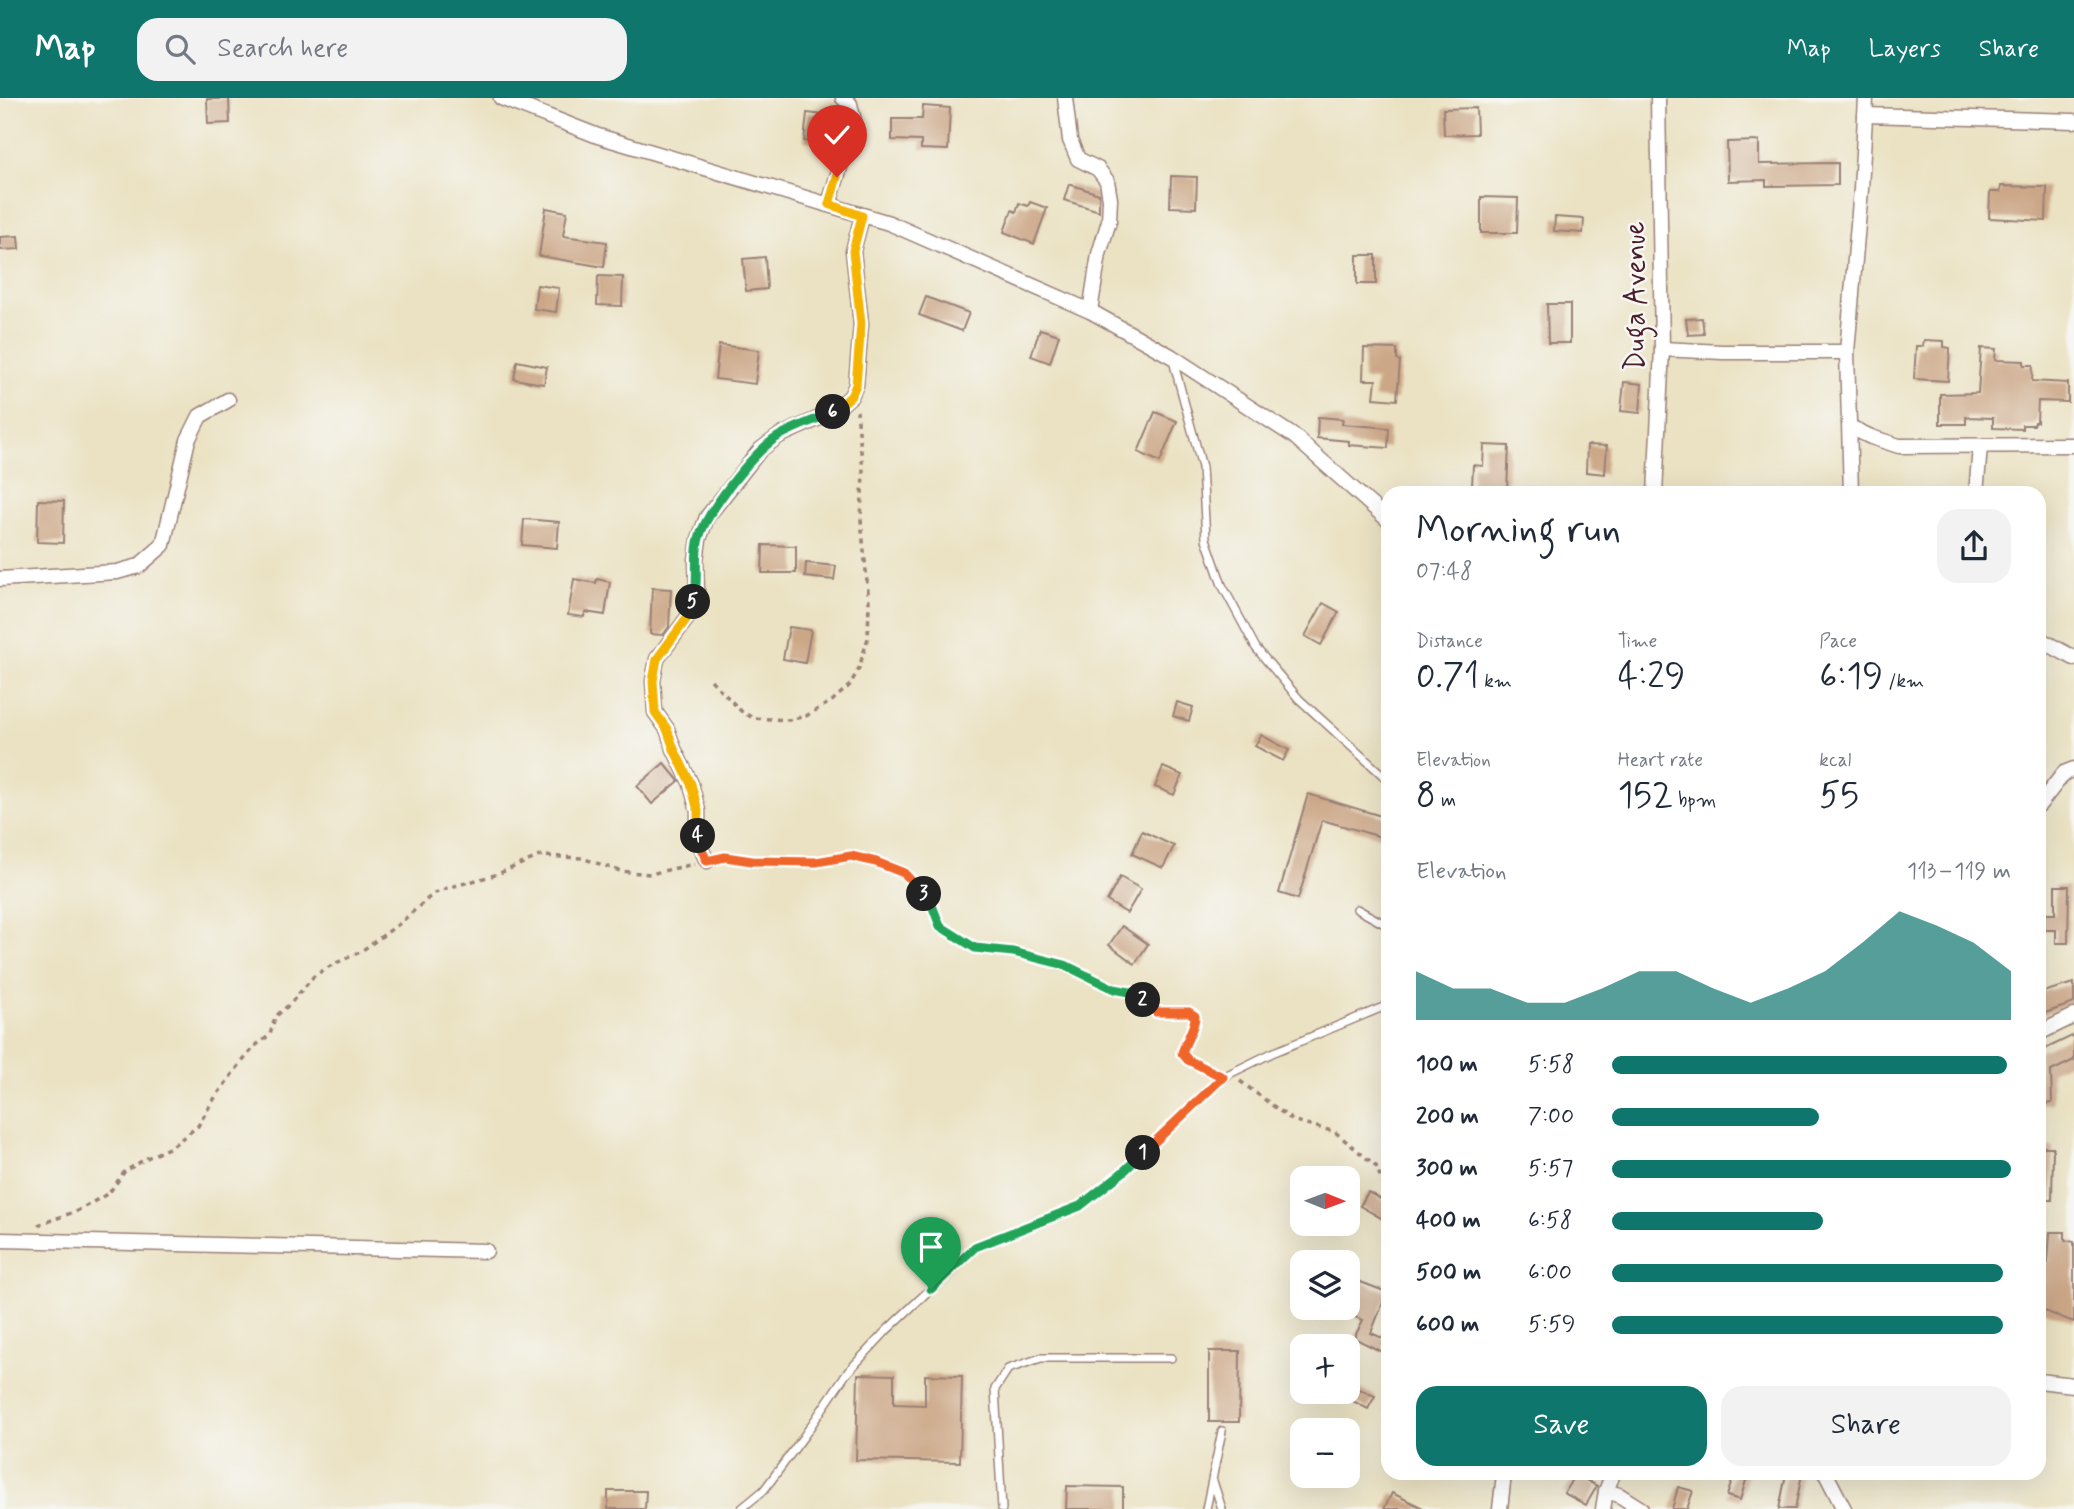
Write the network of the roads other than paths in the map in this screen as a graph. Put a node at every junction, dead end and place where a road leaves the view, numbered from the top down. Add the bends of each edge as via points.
1 (501, 98) edge
2 (843, 98) edge
3 (1065, 98) edge
4 (1658, 98) edge
5 (1866, 98) edge
6 (1865, 115) junction
7 (2074, 121) edge
8 (829, 204) junction
9 (862, 216) junction
10 (1090, 311) junction
11 (1662, 349) junction
12 (1847, 352) junction
13 (1171, 356) junction
14 (228, 400) dead end
15 (1850, 427) junction
16 (2074, 445) edge
17 (1980, 447) junction
18 (1655, 486) edge
19 (1851, 486) edge
20 (1977, 486) edge
21 (1381, 514) edge
22 (0, 579) edge
23 (2046, 643) edge
24 (2074, 657) edge
25 (2074, 769) edge
26 (1381, 774) edge
27 (2046, 796) edge
28 (707, 861) road end
29 (1357, 909) dead end
30 (1381, 922) edge
31 (1381, 1007) edge
32 (2074, 1016) edge
33 (2046, 1030) edge
34 (0, 1240) edge
35 (486, 1251) dead end
36 (1171, 1358) dead end
37 (2046, 1382) edge
38 (2074, 1385) edge
39 (1222, 1432) dead end
40 (1213, 1480) junction
41 (1503, 1480) edge
42 (1611, 1480) edge
43 (1829, 1480) edge
44 (1606, 1492) junction
45 (741, 1509) edge
46 (1002, 1509) edge
47 (1206, 1509) edge
48 (1222, 1509) edge
49 (1500, 1509) edge
50 (1603, 1509) edge
51 (1641, 1509) edge
52 (1844, 1509) edge

1 - 8 street via 598,136
2 - 8 street via 850,104 854,121
3 - 10 street via 1070,140 1078,159 1098,169 1107,181 1110,199 1110,221 1099,254
4 - 11 street, Duga Avenue
5 - 6 street
6 - 7 street
6 - 12 street
8 - 9 street
9 - 10 street via 889,223
9 - 28 street via 853,251 861,324 851,396 833,412 779,436 760,450 707,517 699,539 697,590 688,617 657,659 655,712 691,784 698,811 698,842
10 - 13 street
11 - 12 street
11 - 18 street, Duga Avenue
12 - 15 street
13 - 21 street via 1295,437
13 - 26 lane via 1202,467 1206,539 1222,585 1256,648 1299,699
14 - 22 street via 200,416 188,440 163,545 139,566 117,572
15 - 17 street via 1899,446
15 - 19 street
16 - 17 street
17 - 20 street
23 - 24 street
25 - 27 street via 2064,773
29 - 30 lane
31 - 45 lane via 1223,1077 1123,1172 1080,1206 975,1247 846,1374 764,1490
32 - 33 street
34 - 35 street
36 - 46 lane via 1041,1358 1008,1369 995,1389
37 - 38 street
39 - 40 lane
40 - 47 lane
40 - 48 lane
41 - 49 street
42 - 44 street
43 - 52 street
44 - 50 street
44 - 51 street

